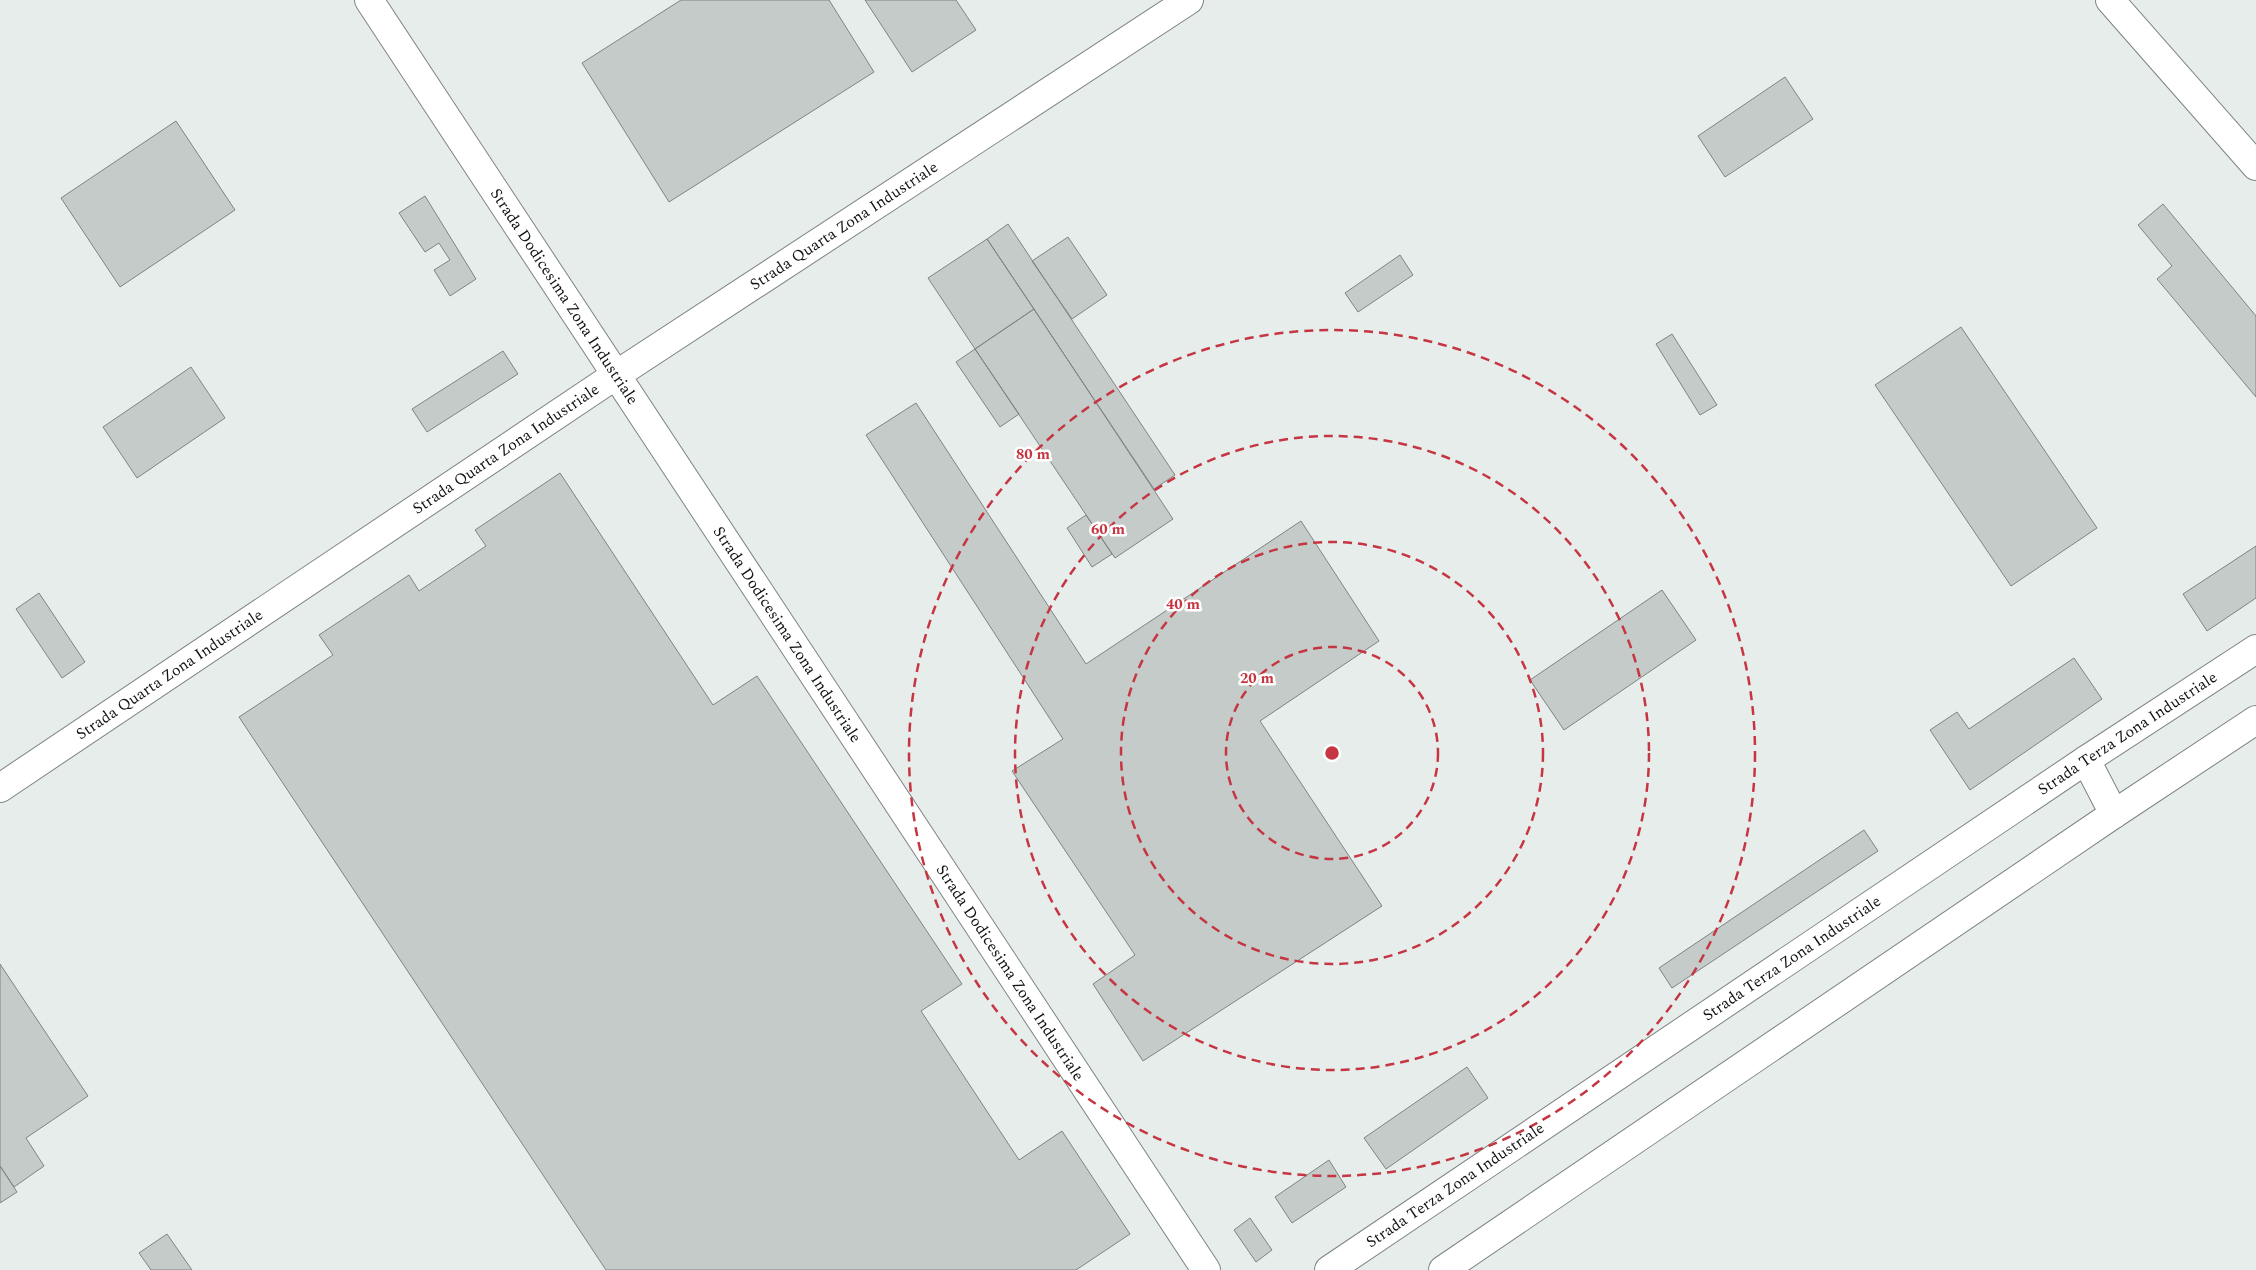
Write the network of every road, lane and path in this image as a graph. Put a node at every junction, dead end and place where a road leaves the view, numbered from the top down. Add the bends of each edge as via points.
1 (369, 0) edge
2 (1189, 0) edge
3 (2110, 0) edge
4 (2256, 166) edge
5 (616, 375) junction
6 (2256, 649) edge
7 (2256, 720) edge
8 (2086, 760) junction
9 (0, 788) edge
10 (2114, 814) junction
11 (1206, 1270) edge
12 (1329, 1270) edge
13 (1443, 1270) edge

1 - 5 street, Strada Dodicesima Zona Industriale
2 - 5 street, Strada Quarta Zona Industriale
3 - 4 street
5 - 9 street, Strada Quarta Zona Industriale
5 - 11 street, Strada Dodicesima Zona Industriale
6 - 8 street, Strada Terza Zona Industriale
7 - 10 street
8 - 10 street
8 - 12 street, Strada Terza Zona Industriale
10 - 13 street

